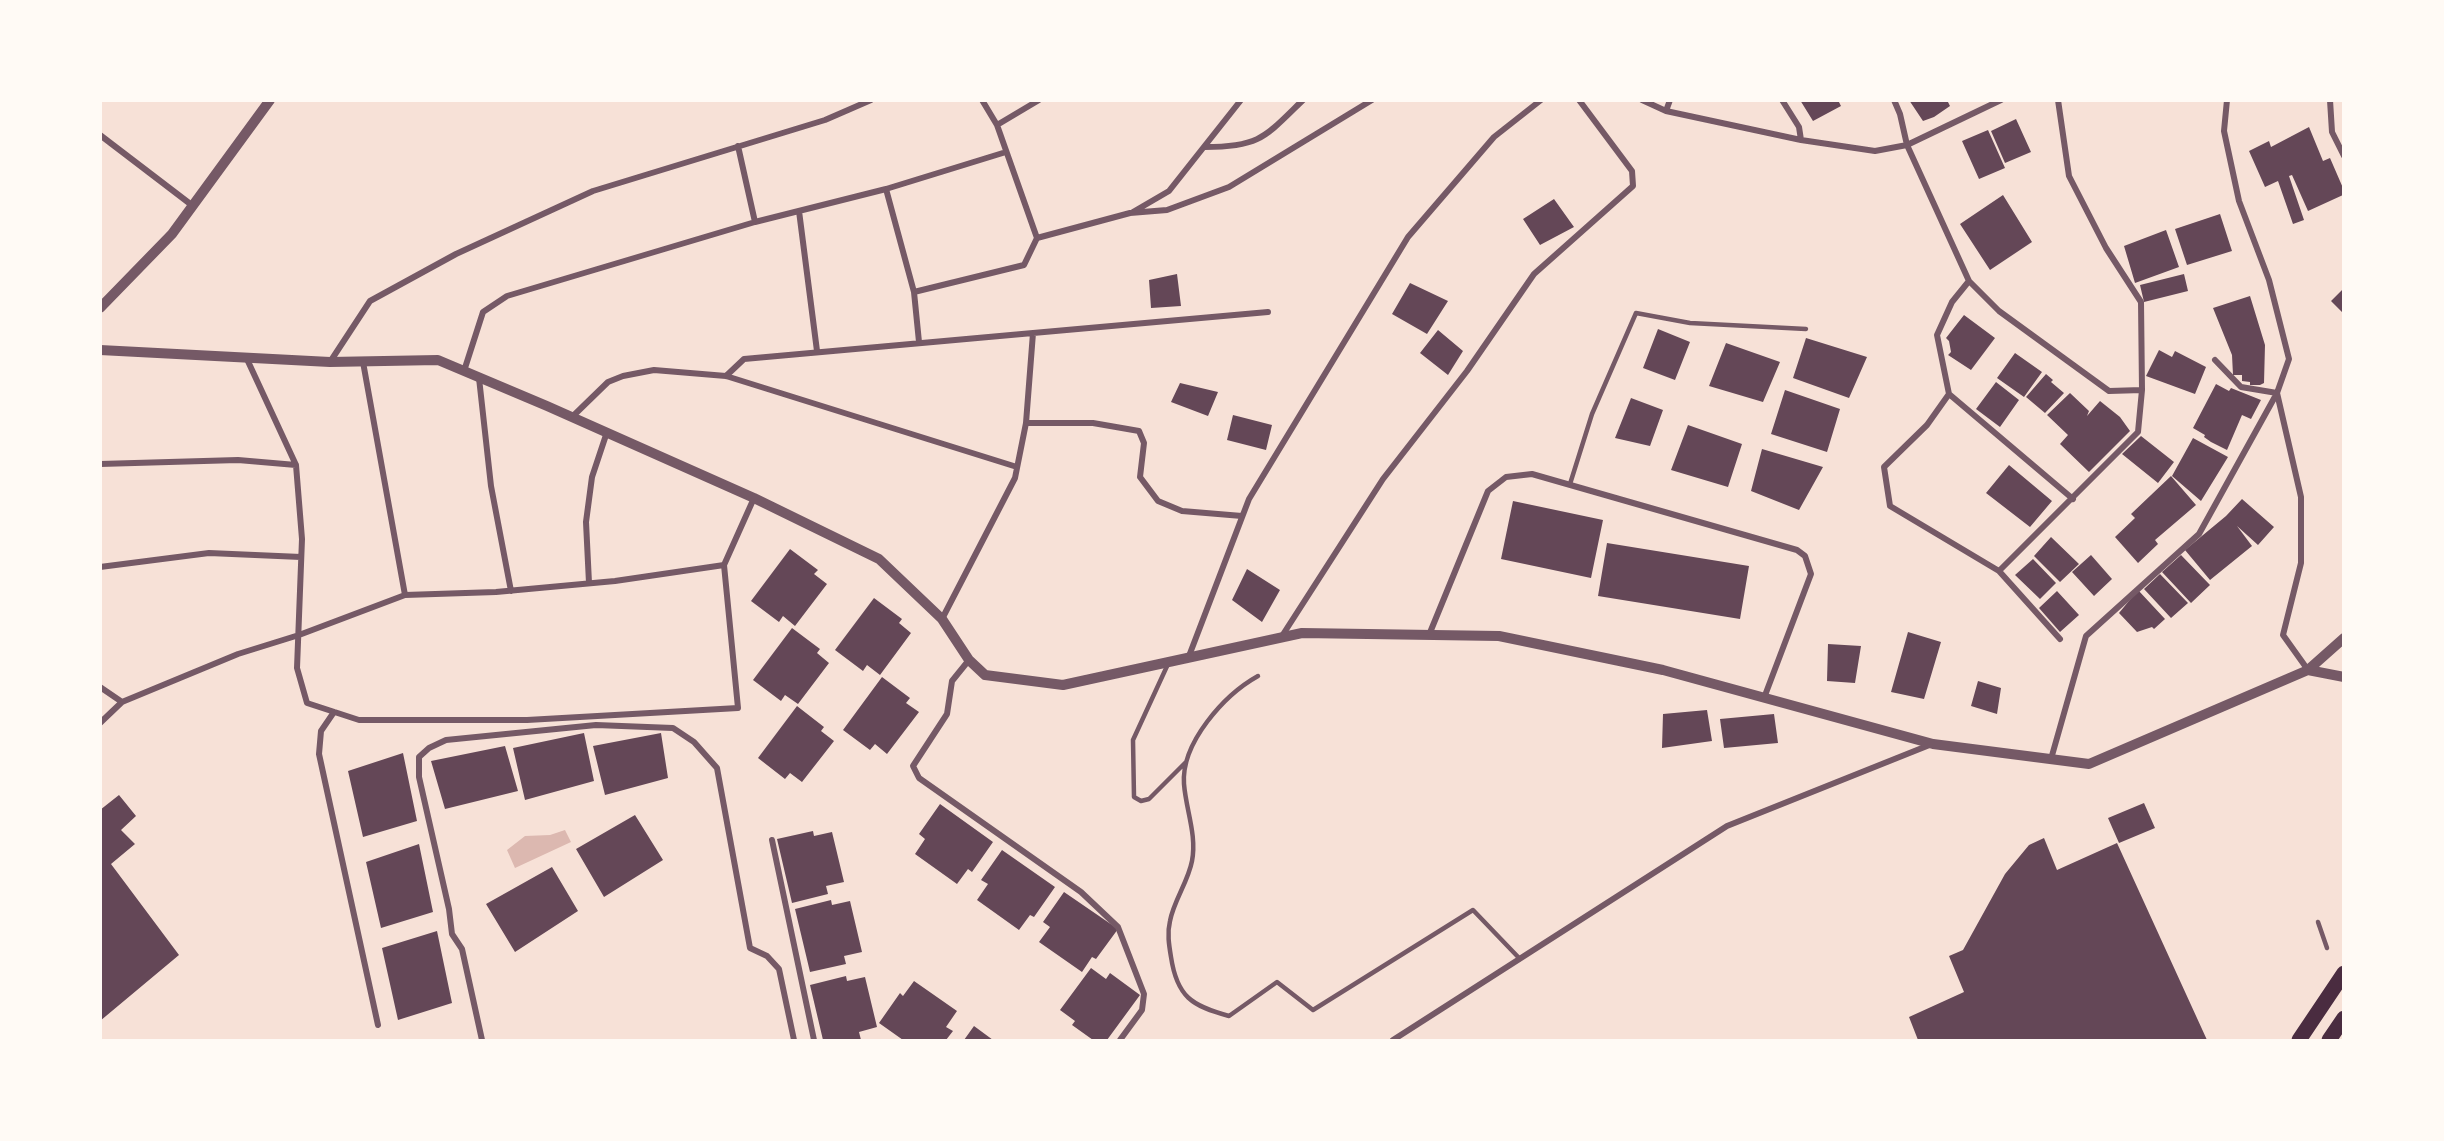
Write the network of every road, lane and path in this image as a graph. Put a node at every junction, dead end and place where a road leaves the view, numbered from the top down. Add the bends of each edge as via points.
1 (270, 100) edge
2 (871, 100) edge
3 (982, 100) edge
4 (1039, 100) edge
5 (1241, 100) edge
6 (1303, 100) edge
7 (1372, 100) edge
8 (1541, 100) edge
9 (1579, 100) edge
10 (1642, 100) edge
11 (1670, 100) edge
12 (1782, 100) edge
13 (1894, 100) edge
14 (2001, 100) edge
15 (2058, 100) edge
16 (2227, 100) edge
17 (2330, 100) edge
18 (1666, 111) junction
19 (997, 125) junction
20 (100, 135) edge
21 (1801, 140) junction
22 (1907, 145) junction
23 (738, 146) junction
24 (1205, 147) junction
25 (1006, 152) junction
26 (2343, 156) edge
27 (886, 189) junction
28 (193, 206) junction
29 (799, 211) junction
30 (1130, 213) junction
31 (755, 222) junction
32 (1037, 238) junction
33 (1969, 281) junction
34 (915, 292) junction
35 (100, 308) edge
36 (1268, 312) dead end
37 (1806, 329) dead end
38 (1033, 333) junction
39 (920, 342) junction
40 (100, 350) edge
41 (817, 351) junction
42 (246, 356) junction
43 (2216, 360) dead end
44 (330, 362) junction
45 (363, 362) junction
46 (464, 371) junction
47 (726, 376) junction
48 (479, 377) junction
49 (2142, 390) junction
50 (2277, 393) junction
51 (1949, 394) junction
52 (572, 417) junction
53 (1026, 423) junction
54 (607, 432) junction
55 (100, 464) edge
56 (296, 465) junction
57 (1017, 467) junction
58 (1570, 484) junction
59 (754, 498) junction
60 (2073, 499) junction
61 (1242, 516) junction
62 (301, 557) junction
63 (724, 565) junction
64 (100, 567) edge
65 (1999, 571) junction
66 (589, 583) junction
67 (511, 591) junction
68 (405, 595) junction
69 (942, 619) junction
70 (299, 635) junction
71 (1429, 635) junction
72 (1282, 637) junction
73 (2343, 638) edge
74 (2060, 639) dead end
75 (1189, 656) junction
76 (969, 660) junction
77 (1170, 660) junction
78 (2308, 670) junction
79 (1258, 676) dead end
80 (2343, 677) edge
81 (100, 687) edge
82 (1764, 698) junction
83 (122, 702) junction
84 (334, 712) junction
85 (100, 723) edge
86 (1934, 744) junction
87 (2051, 759) junction
88 (1185, 763) junction
89 (772, 840) dead end
90 (2318, 922) dead end
91 (2327, 948) dead end
92 (1520, 960) junction
93 (2343, 973) edge
94 (2343, 1018) edge
95 (378, 1025) dead end
96 (482, 1041) edge
97 (794, 1041) edge
98 (814, 1041) edge
99 (1120, 1041) edge
100 (1393, 1041) edge
101 (2300, 1041) edge
102 (2329, 1041) edge

1 - 28 street
2 - 23 street via 825,120
3 - 19 street
4 - 19 street
5 - 24 street
6 - 24 street via 1252,143
7 - 30 street via 1229,188 1167,210
8 - 61 street via 1494,137 1408,237
9 - 72 street via 1632,171 1633,186 1534,274 1467,371 1383,479
10 - 18 street
11 - 18 street
12 - 21 street via 1799,127
13 - 22 street
14 - 22 street
15 - 49 street via 2069,176 2106,248 2141,302
16 - 50 street via 2224,131 2239,201 2269,280 2289,358
17 - 26 street via 2332,132
18 - 21 street
19 - 25 street
20 - 28 street
21 - 22 street via 1875,151
22 - 33 street
23 - 31 street
23 - 44 street via 593,191 456,254 370,301
24 - 30 street via 1169,191
25 - 27 street
25 - 32 street
27 - 29 street
27 - 34 street
28 - 35 street via 172,234
29 - 31 street
29 - 41 street
30 - 32 street
31 - 46 street via 507,296 483,312
32 - 34 street via 1024,265
33 - 49 street via 1999,311 2109,390
33 - 51 street via 1952,302 1937,335
34 - 39 street
36 - 38 street
37 - 58 lane via 1690,323 1636,313 1592,414
38 - 39 street
38 - 53 street
39 - 41 street
40 - 42 street
41 - 47 street via 744,359
42 - 44 street
42 - 56 street
43 - 50 street via 2241,387
44 - 45 street
45 - 46 street via 438,360
45 - 68 street
46 - 48 street
47 - 52 street via 654,370 623,376 608,382
47 - 57 street
48 - 52 street
48 - 67 street via 491,486
49 - 60 street via 2138,432
50 - 78 street via 2301,497 2301,563 2283,635
50 - 87 street via 2199,534 2086,636
51 - 60 street
51 - 65 street via 1927,425 1884,467 1890,506
52 - 54 street
53 - 57 street
53 - 61 street via 1093,423 1139,431 1144,442 1140,477 1158,501 1182,511
54 - 59 street
54 - 66 street via 592,477 586,522
55 - 56 street via 237,460
56 - 62 street
57 - 69 street via 1015,478
58 - 71 street via 1519,474 1506,477 1488,491
58 - 82 street via 1797,550 1805,556 1811,574
59 - 63 street
59 - 69 street via 879,559
60 - 65 street
61 - 75 street
62 - 64 street via 209,553
62 - 70 street
63 - 66 street
63 - 84 street via 738,708 527,720 359,720
65 - 74 street
66 - 67 street
67 - 68 street
68 - 70 street
69 - 76 street
70 - 83 street via 238,654
70 - 84 street via 297,668 308,703
71 - 72 street via 1302,633
71 - 82 street via 1499,636 1663,670
72 - 75 street
73 - 78 street
75 - 77 street
76 - 77 street via 985,675 1063,685
76 - 99 street via 952,681 947,714 913,766 919,778 1081,892 1118,927 1144,994 1142,1010
77 - 88 lane via 1133,740 1134,797 1141,801 1149,799
78 - 80 street
78 - 87 street via 2089,764
79 - 88 lane via 1224,703 1194,739
81 - 83 street
82 - 86 street
83 - 85 street
84 - 95 street via 321,731 319,754
86 - 87 street
86 - 92 street via 1727,826
88 - 92 lane via 1192,861 1170,921 1168,940 1180,990 1193,1003 1229,1016 1277,982 1313,1010 1473,910
89 - 98 street
90 - 91 lane
92 - 100 street
93 - 101 main road
94 - 102 main road
96 - 97 street via 462,949 452,934 419,777 419,757 446,740 596,725 673,728 694,742 717,768 750,948 767,956 779,969

